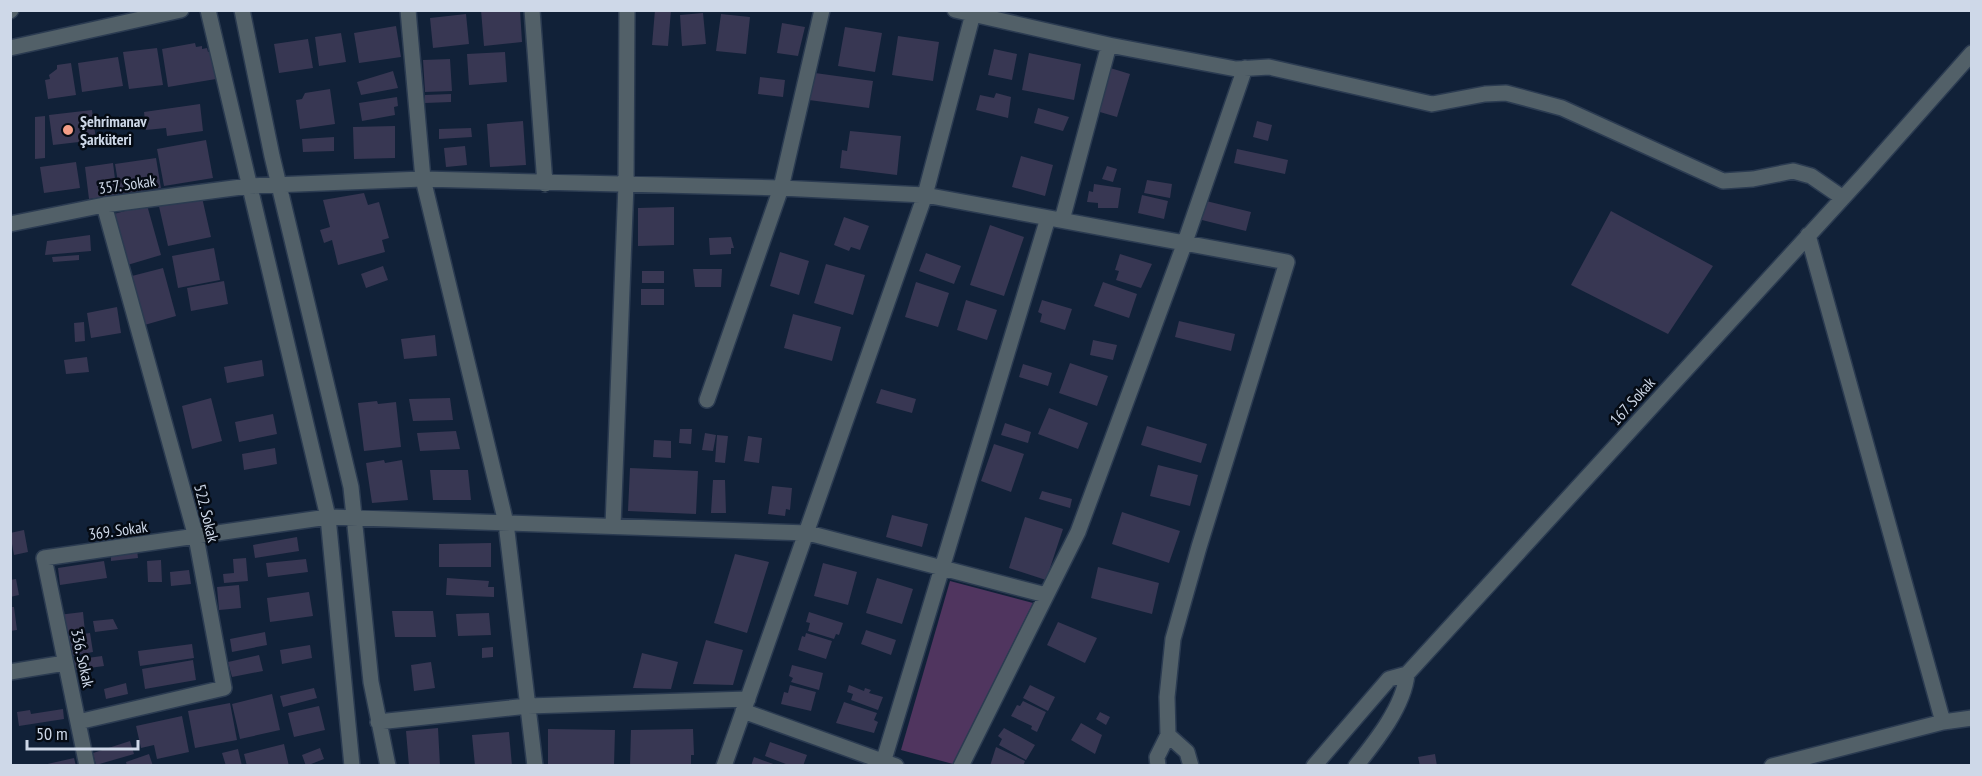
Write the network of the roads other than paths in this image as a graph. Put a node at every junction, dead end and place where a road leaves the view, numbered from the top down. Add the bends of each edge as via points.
1 (181, 10) edge
2 (208, 10) edge
3 (242, 10) edge
4 (408, 10) edge
5 (532, 10) edge
6 (627, 10) edge
7 (822, 10) edge
8 (955, 10) edge
9 (972, 11) edge
10 (1109, 45) junction
11 (10, 48) edge
12 (1971, 53) edge
13 (1245, 68) junction
14 (423, 179) junction
15 (279, 184) junction
16 (545, 184) junction
17 (626, 184) junction
18 (249, 186) junction
19 (780, 188) junction
20 (925, 195) junction
21 (1843, 198) junction
22 (104, 205) junction
23 (1055, 219) junction
24 (10, 224) edge
25 (1808, 236) junction
26 (1184, 245) junction
27 (707, 400) dead end
28 (328, 517) junction
29 (354, 518) junction
30 (506, 523) junction
31 (613, 526) junction
32 (808, 533) junction
33 (196, 537) junction
34 (44, 558) joint
35 (942, 568) junction
36 (1046, 595) junction
37 (65, 663) junction
38 (10, 672) edge
39 (1407, 674) junction
40 (746, 705) junction
41 (528, 706) junction
42 (1971, 718) edge
43 (78, 722) junction
44 (378, 722) junction
45 (1943, 722) junction
46 (1168, 735) junction
47 (887, 764) edge
48 (87, 765) edge
49 (352, 765) edge
50 (388, 765) edge
51 (535, 765) edge
52 (724, 765) edge
53 (961, 765) edge
54 (1158, 765) edge
55 (1191, 765) edge
56 (1314, 765) edge
57 (1356, 765) edge
58 (1772, 765) edge

1 - 11 street
2 - 18 street
3 - 15 street
4 - 14 street
5 - 16 street
6 - 17 street
7 - 19 street
8 - 9 street
9 - 10 street
9 - 20 street
10 - 13 street
10 - 23 street
12 - 21 street, 167. Sokak
13 - 21 street via 1269,66 1432,104 1506,93 1562,108 1723,181 1793,171 1811,176
13 - 26 street
14 - 15 street, 357. Sokak
14 - 16 street, 357. Sokak
14 - 30 street
15 - 18 street, 357. Sokak
15 - 29 street via 351,487
16 - 17 street, 357. Sokak
17 - 19 street, 357. Sokak
17 - 31 street
18 - 22 street, 357. Sokak
18 - 28 street
19 - 20 street, 357. Sokak
19 - 27 street
20 - 23 street, 357. Sokak
20 - 32 street
21 - 25 street, 167. Sokak
22 - 24 street, 357. Sokak
22 - 33 street, 522. Sokak
23 - 26 street, 357. Sokak
23 - 35 street
25 - 39 street, 167. Sokak
25 - 45 street
26 - 36 street via 1077,532
26 - 46 street, 357. Sokak via 1287,262 1173,639
28 - 29 street, 369. Sokak
28 - 33 street, 369. Sokak
28 - 49 street
29 - 30 street, 369. Sokak
29 - 44 street
30 - 31 street, 369. Sokak
30 - 41 street
31 - 32 street, 369. Sokak
32 - 35 street, 369. Sokak
32 - 40 street
33 - 34 street, 369. Sokak
33 - 43 street, 522. Sokak via 224,688
34 - 37 street, 336. Sokak
35 - 36 street, 369. Sokak
35 - 47 street
36 - 53 street
37 - 38 street
37 - 43 street, 336. Sokak
39 - 56 street, 167. Sokak via 1389,679
39 - 57 street via 1406,690
40 - 41 street
40 - 47 street
40 - 52 street
41 - 44 street
41 - 51 street
42 - 45 street
43 - 48 street, 336. Sokak
44 - 50 street
45 - 58 street
46 - 54 street via 1157,757
46 - 55 street via 1187,752

